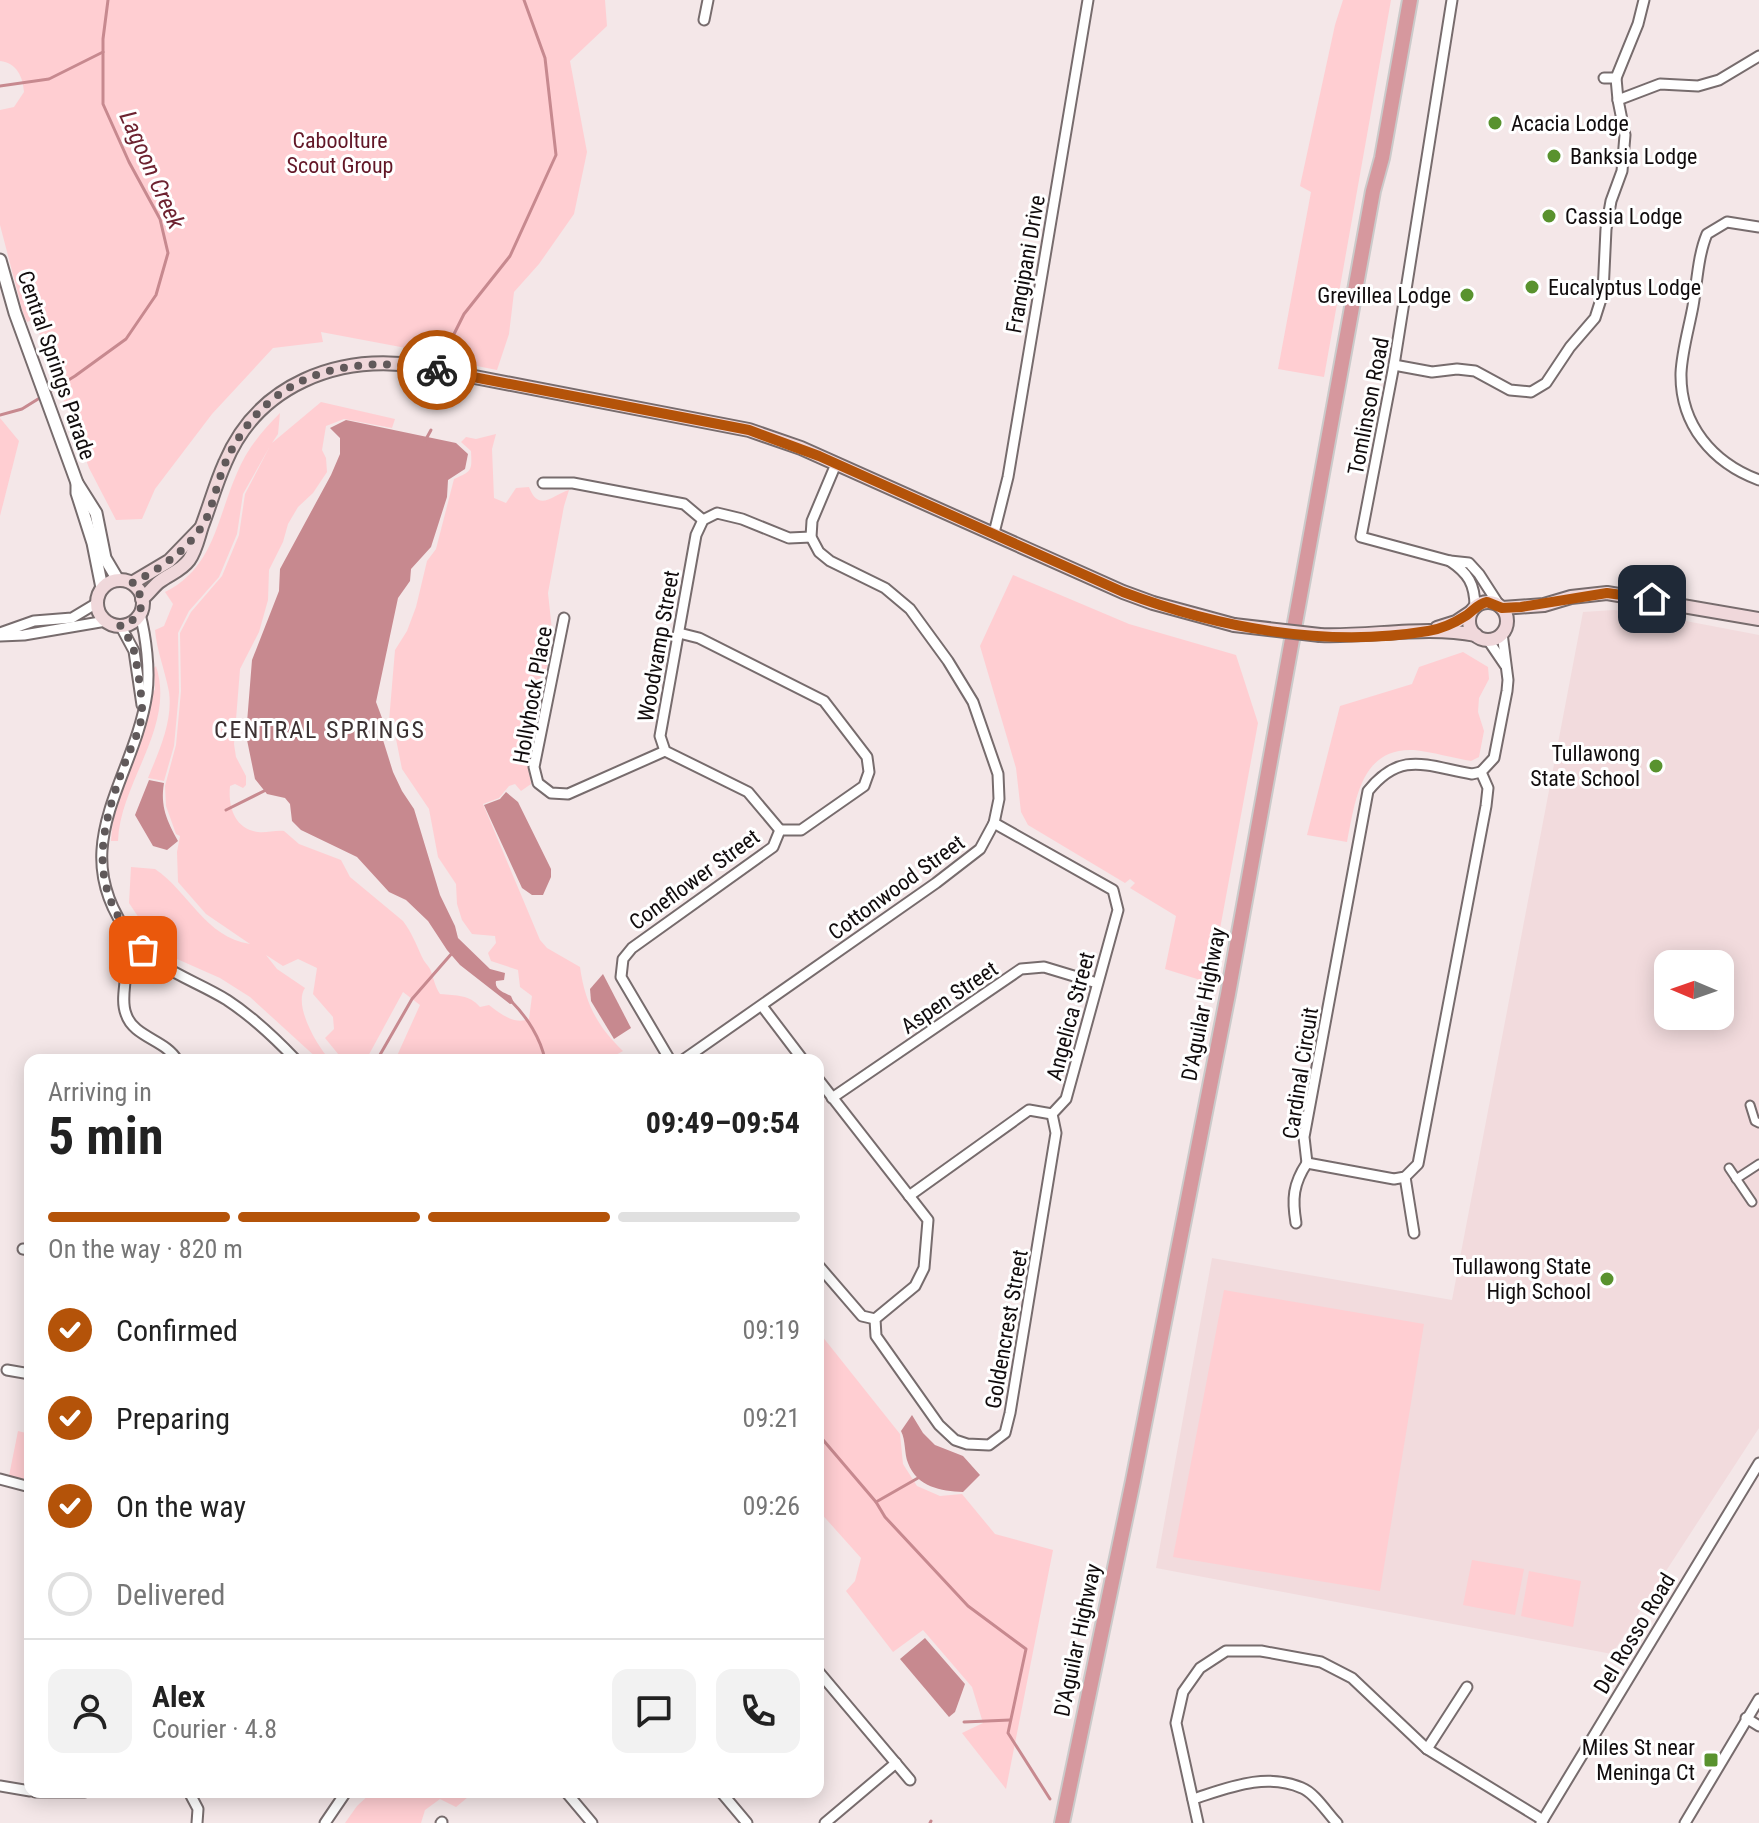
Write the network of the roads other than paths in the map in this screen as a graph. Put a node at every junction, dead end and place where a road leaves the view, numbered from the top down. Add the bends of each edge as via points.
1 (708, 0) edge
2 (1088, 0) edge
3 (1401, 0) edge
4 (1410, 0) edge
5 (1452, 0) edge
6 (1644, 0) edge
7 (704, 20) dead end
8 (1759, 56) edge
9 (1604, 78) dead end
10 (1616, 78) junction
11 (1618, 100) junction
12 (1373, 191) junction
13 (1759, 227) edge
14 (0, 260) edge
15 (1394, 365) junction
16 (836, 464) junction
17 (1759, 480) edge
18 (77, 483) junction
19 (543, 483) dead end
20 (703, 520) junction
21 (202, 527) junction
22 (994, 533) junction
23 (811, 537) junction
24 (1450, 561) junction
25 (118, 580) junction
26 (132, 583) junction
27 (102, 588) junction
28 (142, 599) junction
29 (97, 603) junction
30 (1544, 605) junction
31 (1500, 606) junction
32 (1473, 609) junction
33 (140, 614) junction
34 (564, 618) dead end
35 (1759, 619) edge
36 (106, 621) junction
37 (120, 625) junction
38 (1431, 631) junction
39 (1504, 631) junction
40 (679, 633) junction
41 (0, 635) edge
42 (1482, 638) junction
43 (1507, 667) junction
44 (143, 708) junction
45 (665, 751) junction
46 (1481, 772) junction
47 (994, 823) junction
48 (780, 830) junction
49 (125, 982) dead end
50 (1097, 983) junction
51 (762, 1006) junction
52 (173, 1054) edge
53 (290, 1054) edge
54 (666, 1054) edge
55 (692, 1054) edge
56 (798, 1054) edge
57 (824, 1087) edge
58 (832, 1098) junction
59 (1750, 1105) dead end
60 (1052, 1114) junction
61 (1757, 1118) edge
62 (1307, 1163) junction
63 (1759, 1164) edge
64 (1729, 1168) dead end
65 (1405, 1177) junction
66 (1736, 1179) junction
67 (909, 1196) junction
68 (1752, 1202) dead end
69 (1296, 1223) dead end
70 (1414, 1233) dead end
71 (824, 1272) edge
72 (875, 1319) junction
73 (7, 1370) dead end
74 (24, 1373) edge
75 (1759, 1463) edge
76 (0, 1479) edge
77 (24, 1485) edge
78 (824, 1678) edge
79 (1467, 1687) dead end
80 (1759, 1699) edge
81 (1746, 1718) junction
82 (1759, 1726) edge
83 (1427, 1749) junction
84 (896, 1763) junction
85 (910, 1780) dead end
86 (0, 1786) edge
87 (24, 1790) edge
88 (192, 1798) edge
89 (341, 1798) edge
90 (574, 1798) edge
91 (726, 1798) edge
92 (1193, 1799) junction
93 (1542, 1822) edge
94 (197, 1823) edge
95 (325, 1823) edge
96 (592, 1823) edge
97 (747, 1823) edge
98 (825, 1823) edge
99 (1062, 1823) edge
100 (1198, 1823) edge
101 (1337, 1823) edge
102 (1685, 1823) edge

1 - 7 street
2 - 22 street, Frangipani Drive via 1008,477
3 - 12 highway, D'Aguilar Highway
4 - 12 highway, D'Aguilar Highway
5 - 15 street, Tomlinson Road
6 - 10 street
8 - 11 street via 1719,80 1698,86 1660,84
9 - 10 street
10 - 11 street
11 - 15 street via 1625,135 1622,171 1606,229 1603,293 1595,318 1546,383 1531,392 1510,390 1475,371 1432,372
12 - 99 highway, D'Aguilar Highway via 1228,994
13 - 17 street via 1727,222 1707,234 1681,371 1684,400 1707,447 1729,467
14 - 18 street, Central Springs Parade
15 - 24 street, Tomlinson Road via 1361,537
16 - 21 main road via 749,430 418,366 357,364 306,379 253,419 226,462
16 - 22 main road
16 - 23 street via 812,521
18 - 25 street, Central Springs Parade via 96,513 105,558
18 - 27 street, Central Springs Parade
19 - 20 street via 573,483 684,504
20 - 23 street via 717,513 789,538
20 - 40 street, Woodvamp Street
21 - 26 main road via 169,561
21 - 28 main road via 186,564
22 - 38 main road, bridge via 1133,596 1234,625 1320,635
23 - 47 street, Cottonwood Street via 830,561 885,588 910,609 948,661 973,702 998,774
24 - 31 street, Tomlinson Road via 1474,567
24 - 32 street via 1468,575 1475,593
25 - 26 main road
25 - 27 main road
26 - 28 main road
27 - 29 main road
28 - 33 main road
29 - 36 main road
29 - 41 street via 72,618 34,621
30 - 31 main road
30 - 35 main road via 1607,593
30 - 39 main road
31 - 32 main road via 1487,602
31 - 39 main road via 1507,618
32 - 38 main road
32 - 42 main road via 1470,625
33 - 37 main road
33 - 44 street via 147,682
34 - 45 street, Hollyhock Place via 534,767 538,783 551,793 568,794
36 - 37 main road
36 - 41 street
37 - 44 street via 134,651
38 - 42 main road
39 - 42 main road
39 - 43 street
40 - 45 street, Woodvamp Street via 660,736
40 - 48 street, Coneflower Street via 824,701 867,757 864,786 801,830
42 - 43 street
43 - 46 street via 1494,758
44 - 53 street via 103,833 111,900 132,937 153,959 241,1010
45 - 48 street, Woodvamp Street via 748,792
46 - 62 street, Cardinal Circuit via 1406,762 1381,774 1368,791 1304,1137
46 - 65 street via 1488,788 1486,806 1418,1164
47 - 50 street, Angelica Street via 1113,890 1118,910
47 - 51 street, Cottonwood Street via 980,849
48 - 54 street, Coneflower Street via 773,847 623,959 621,977
49 - 52 street via 129,1021
50 - 58 street, Aspen Street via 1044,967 1021,969
50 - 60 street, Angelica Street via 1066,1099
51 - 55 street, Cottonwood Street
51 - 56 street
57 - 58 street
58 - 67 street
59 - 61 street
60 - 67 street via 1029,1110
60 - 72 street, Goldencrest Street via 1056,1133 1005,1433 989,1445 967,1444 946,1433 876,1336
62 - 65 street, Cardinal Circuit
62 - 69 street via 1292,1201
63 - 66 street
64 - 66 street
65 - 70 street
66 - 68 street
67 - 72 street via 928,1220 924,1268 915,1286
71 - 72 street via 862,1316
73 - 74 street
75 - 93 street, Del Rosso Road
76 - 77 street
78 - 84 street
79 - 83 street
80 - 81 street
81 - 82 street
81 - 102 street
83 - 92 street via 1352,1678 1321,1662 1261,1651 1226,1651 1200,1668 1183,1692 1176,1723
83 - 93 street
84 - 85 street
84 - 98 street
86 - 87 street
88 - 94 street
89 - 95 street
90 - 96 street
91 - 97 street
92 - 100 street
92 - 101 street via 1257,1780 1284,1784 1304,1788

